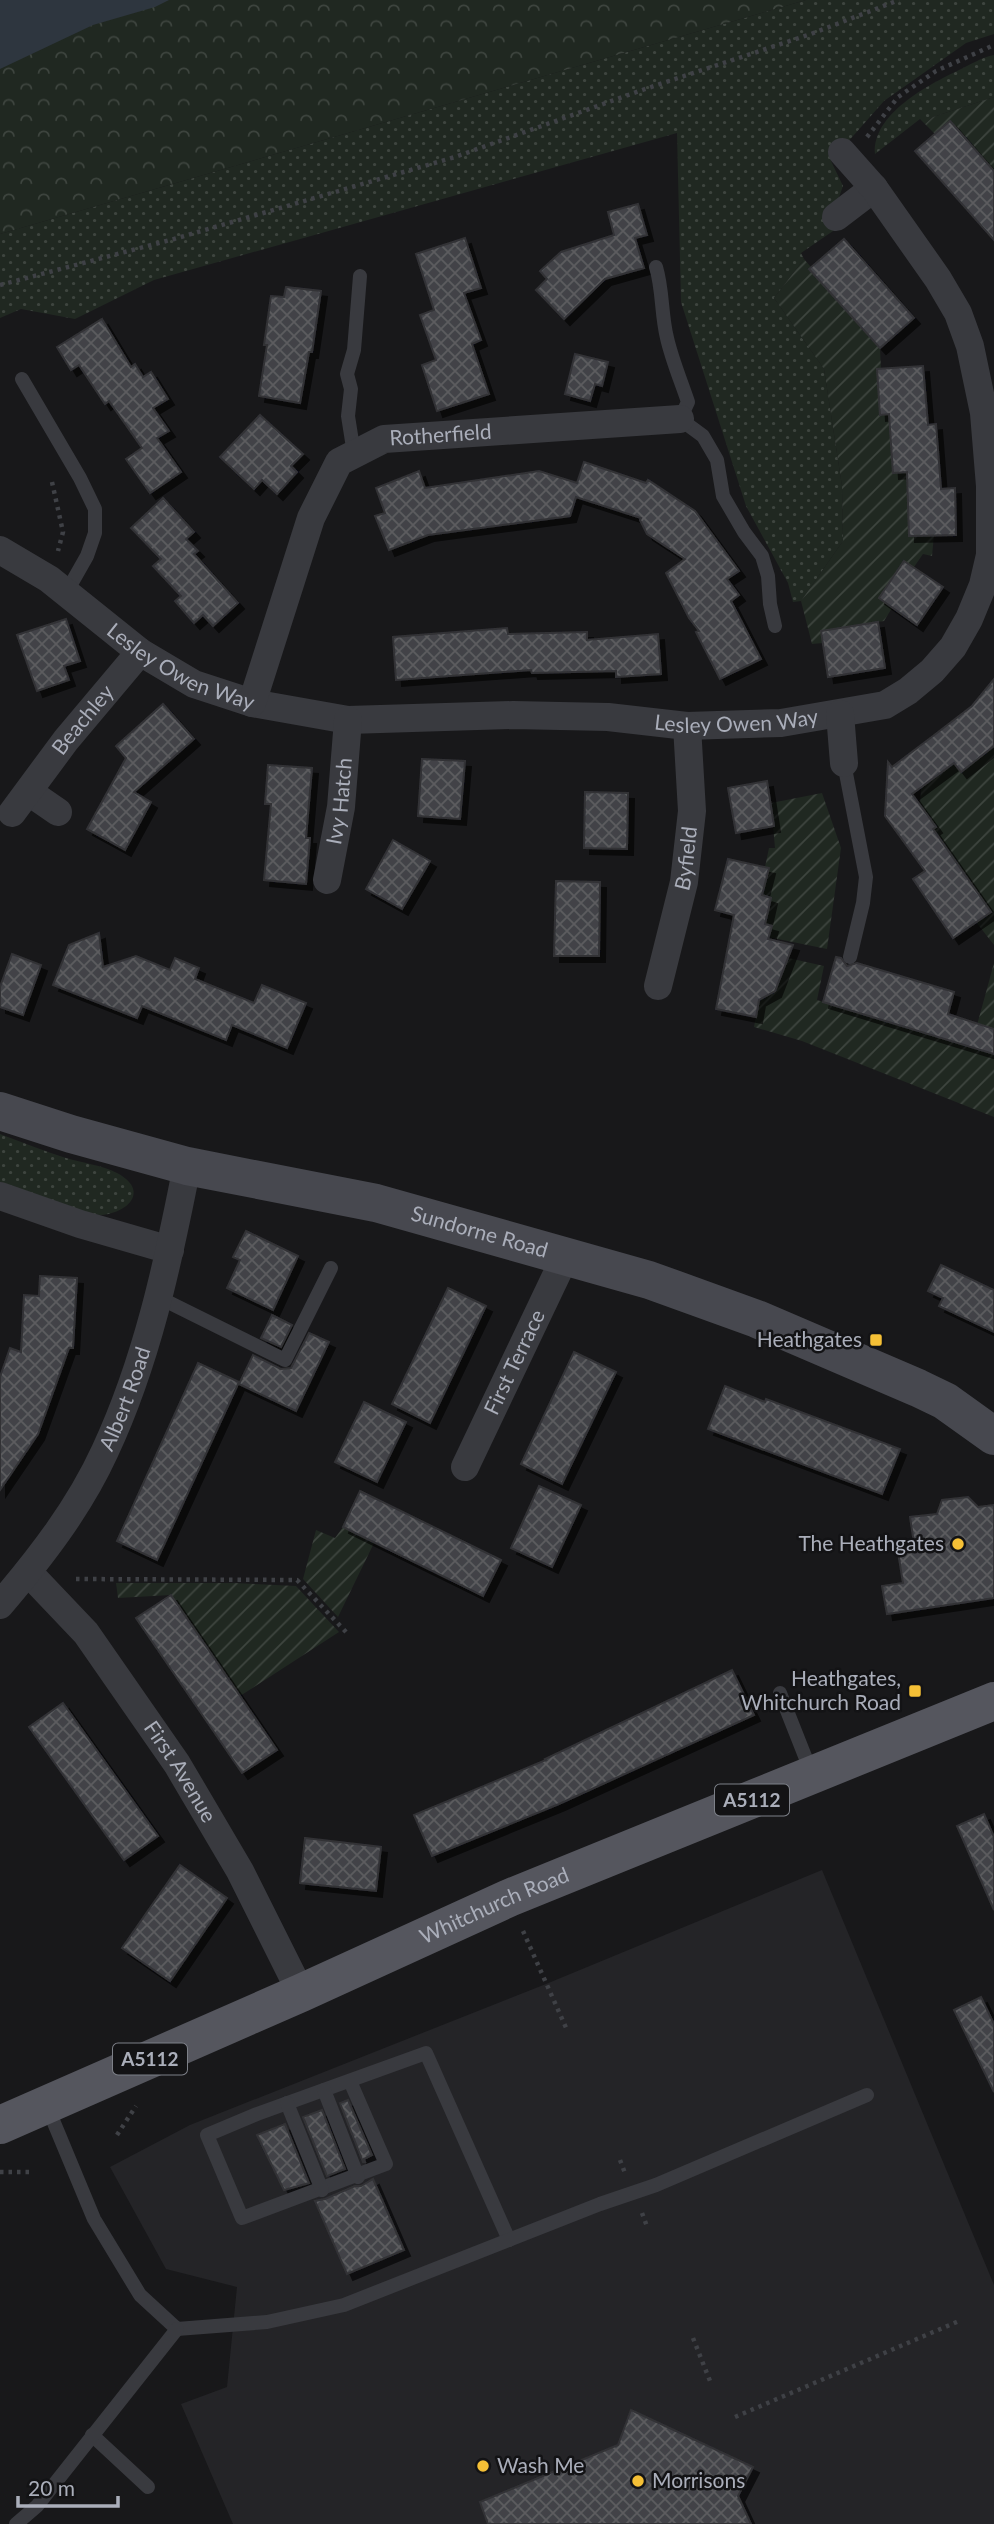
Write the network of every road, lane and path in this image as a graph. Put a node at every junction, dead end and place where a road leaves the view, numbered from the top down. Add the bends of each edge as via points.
1 (899, 0) edge
2 (994, 45) edge
3 (852, 148) joint
4 (874, 188) junction
5 (836, 217) dead end
6 (656, 267) dead end
7 (360, 276) dead end
8 (0, 285) edge
9 (23, 379) dead end
10 (680, 419) junction
11 (354, 454) junction
12 (51, 479) dead end
13 (0, 551) edge
14 (57, 586) junction
15 (775, 626) dead end
16 (140, 652) junction
17 (252, 703) junction
18 (839, 714) junction
19 (348, 720) junction
20 (687, 726) junction
21 (844, 763) joint
22 (58, 812) dead end
23 (327, 880) dead end
24 (850, 957) dead end
25 (658, 986) dead end
26 (0, 1111) edge
27 (187, 1166) junction
28 (0, 1196) edge
29 (170, 1250) junction
30 (565, 1257) junction
31 (331, 1268) dead end
32 (158, 1297) junction
33 (945, 1401) junction
34 (994, 1413) edge
35 (994, 1436) edge
36 (464, 1468) dead end
37 (38, 1581) junction
38 (0, 1605) edge
39 (346, 1632) dead end
40 (780, 1693) dead end
41 (994, 1701) edge
42 (813, 1775) junction
43 (519, 1921) dead end
44 (301, 1993) junction
45 (567, 2030) dead end
46 (350, 2081) junction
47 (324, 2090) junction
48 (867, 2095) dead end
49 (286, 2104) junction
50 (46, 2105) junction
51 (0, 2125) edge
52 (0, 2172) edge
53 (33, 2172) dead end
54 (358, 2177) junction
55 (322, 2190) junction
56 (509, 2240) junction
57 (959, 2321) dead end
58 (177, 2329) junction
59 (693, 2338) dead end
60 (710, 2382) dead end
61 (735, 2417) dead end
62 (92, 2435) junction
63 (148, 2487) dead end
64 (16, 2524) edge

1 - 8 path via 455,157
2 - 3 path via 936,71 898,97
3 - 4 street, Lesley Owen Way
4 - 5 street
4 - 18 street, Lesley Owen Way via 938,279 970,346 984,413 990,555 969,619 932,671 886,705
6 - 10 lane via 667,338 688,402
7 - 11 lane via 354,350 346,373
9 - 14 lane via 95,509 95,533 87,556
10 - 11 street, Rotherfield via 384,439
10 - 15 lane via 708,444 717,460 723,496 762,556
11 - 17 street, Rotherfield via 339,462 310,518
12 - 14 path via 63,533
13 - 14 street, Lesley Owen Way
14 - 16 street, Lesley Owen Way
16 - 17 street, Lesley Owen Way via 194,684
16 - 22 street, Beachley via 21,802
17 - 19 street, Lesley Owen Way
18 - 20 street, Lesley Owen Way via 781,723
18 - 21 street
19 - 20 street, Lesley Owen Way via 513,715 608,717
19 - 23 street, Ivy Hatch via 341,807
20 - 25 street, Byfield via 692,811 686,871
21 - 24 lane via 866,877
26 - 27 main road, Sundorne Road
27 - 29 street, Albert Road
27 - 30 main road, Sundorne Road via 376,1203
28 - 29 street
29 - 32 street, Albert Road
30 - 33 main road, Sundorne Road via 649,1279 757,1319
30 - 36 street, First Terrace
31 - 32 lane via 285,1360
32 - 37 street, Albert Road via 142,1359 104,1453 59,1531
33 - 34 main road, Sundorne Road
33 - 35 main road, Sundorne Road
37 - 38 street, Albert Road
37 - 39 path via 297,1580
37 - 44 street, First Avenue via 86,1633 177,1764 240,1871
40 - 42 lane
41 - 42 main road, Whitchurch Road / A5112
42 - 44 main road, Whitchurch Road / A5112 via 509,1898
43 - 45 path
44 - 50 main road, Whitchurch Road / A5112
46 - 47 lane
46 - 54 lane via 386,2164
46 - 56 lane via 426,2053
47 - 49 lane
47 - 54 lane
48 - 56 lane via 656,2185
49 - 55 lane
49 - 55 lane via 207,2135 242,2218
50 - 51 main road, Whitchurch Road / A5112
50 - 58 lane via 94,2219 140,2295
52 - 53 path
54 - 55 lane
56 - 58 lane via 344,2305 267,2322
57 - 61 path
58 - 62 lane
59 - 60 path
62 - 63 lane
62 - 64 lane via 37,2506

